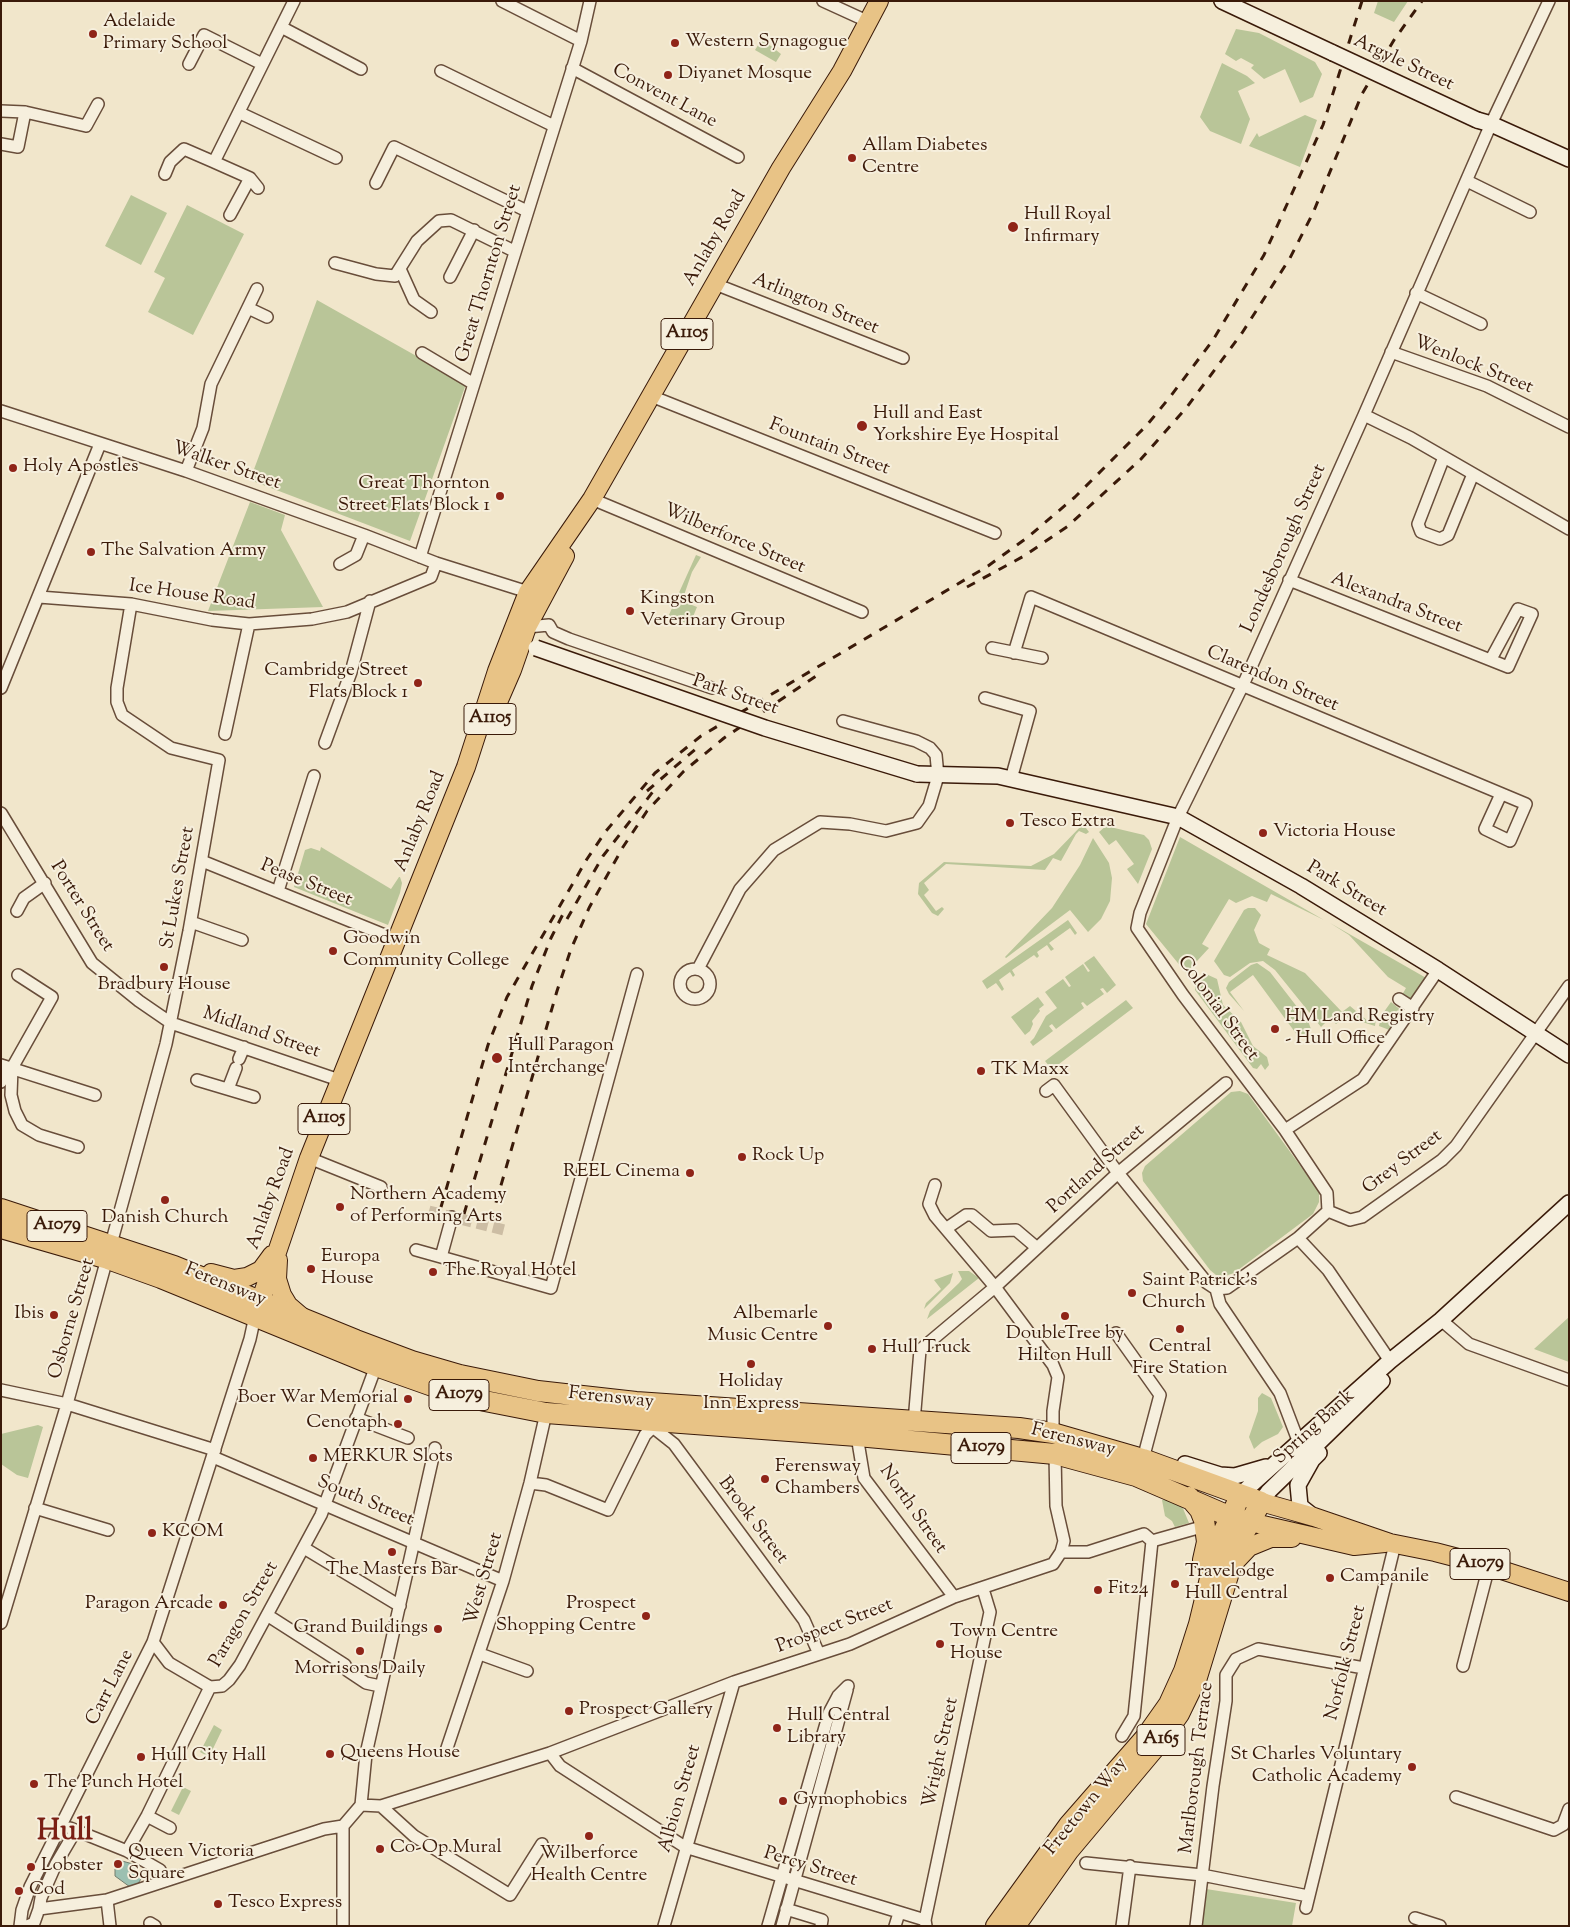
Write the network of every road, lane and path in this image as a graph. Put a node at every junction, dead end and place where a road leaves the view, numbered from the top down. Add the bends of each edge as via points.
1 (294, 1) edge
2 (502, 1) edge
3 (590, 1) edge
4 (822, 1) edge
5 (879, 1) edge
6 (1222, 1) edge
7 (1549, 1) edge
8 (869, 22) junction
9 (281, 27) junction
10 (581, 41) junction
11 (189, 64) dead end
12 (262, 64) junction
13 (572, 68) junction
14 (361, 69) dead end
15 (441, 71) dead end
16 (98, 104) dead end
17 (1, 111) edge
18 (25, 112) junction
19 (240, 113) junction
20 (1484, 122) junction
21 (554, 126) junction
22 (1, 144) edge
23 (738, 157) dead end
24 (336, 158) dead end
25 (1569, 159) edge
26 (214, 162) junction
27 (165, 174) dead end
28 (250, 178) junction
29 (1467, 181) junction
30 (376, 183) dead end
31 (258, 188) dead end
32 (527, 211) junction
33 (1530, 212) dead end
34 (230, 215) dead end
35 (474, 230) junction
36 (514, 251) junction
37 (335, 263) dead end
38 (400, 269) junction
39 (450, 277) dead end
40 (715, 284) junction
41 (256, 289) dead end
42 (1416, 293) junction
43 (248, 308) junction
44 (431, 312) dead end
45 (267, 317) dead end
46 (1481, 324) dead end
47 (422, 352) dead end
48 (1391, 352) junction
49 (903, 358) dead end
50 (474, 384) junction
51 (651, 396) junction
52 (1, 411) edge
53 (1364, 416) junction
54 (1569, 427) edge
55 (100, 444) junction
56 (1444, 457) junction
57 (186, 471) junction
58 (1473, 474) junction
59 (592, 500) junction
60 (1569, 529) edge
61 (995, 533) dead end
62 (364, 535) junction
63 (420, 556) junction
64 (436, 563) junction
65 (340, 564) dead end
66 (1289, 580) junction
67 (528, 592) junction
68 (39, 597) junction
69 (370, 601) junction
70 (131, 604) junction
71 (862, 612) dead end
72 (249, 624) junction
73 (524, 640) junction
74 (992, 648) dead end
75 (1014, 653) junction
76 (1042, 658) dead end
77 (1490, 659) junction
78 (1243, 685) junction
79 (1, 688) edge
80 (712, 688) dead end
81 (985, 698) dead end
82 (843, 721) dead end
83 (225, 734) dead end
84 (325, 743) dead end
85 (314, 776) dead end
86 (938, 776) junction
87 (1011, 779) junction
88 (1501, 794) dead end
89 (1, 813) edge
90 (1178, 817) junction
91 (202, 862) junction
92 (45, 884) junction
93 (278, 891) junction
94 (17, 911) dead end
95 (191, 922) junction
96 (242, 940) dead end
97 (397, 940) junction
98 (698, 969) dead end
99 (1438, 970) junction
100 (637, 974) dead end
101 (18, 975) dead end
102 (1569, 986) edge
103 (1399, 999) dead end
104 (1413, 1008) junction
105 (171, 1023) junction
106 (1536, 1032) junction
107 (244, 1046) junction
108 (1569, 1055) edge
109 (7, 1067) edge
110 (197, 1080) dead end
111 (339, 1080) junction
112 (1, 1082) edge
113 (1226, 1083) dead end
114 (228, 1089) junction
115 (1046, 1091) dead end
116 (95, 1094) dead end
117 (254, 1097) dead end
118 (1285, 1130) junction
119 (78, 1147) dead end
120 (309, 1158) junction
121 (1118, 1173) junction
122 (935, 1185) dead end
123 (381, 1187) dead end
124 (1569, 1202) edge
125 (1, 1209) edge
126 (1328, 1211) junction
127 (452, 1217) dead end
128 (1, 1228) edge
129 (947, 1228) junction
130 (283, 1230) junction
131 (1298, 1238) junction
132 (1036, 1247) junction
133 (276, 1250) junction
134 (416, 1250) dead end
135 (110, 1251) junction
136 (441, 1257) junction
137 (174, 1266) junction
138 (996, 1287) junction
139 (1216, 1289) junction
140 (258, 1308) junction
141 (303, 1318) junction
142 (1441, 1320) junction
143 (1116, 1333) dead end
144 (1393, 1362) junction
145 (376, 1366) junction
146 (1569, 1380) edge
147 (1, 1390) edge
148 (67, 1404) junction
149 (546, 1413) junction
150 (357, 1416) junction
151 (914, 1422) junction
152 (648, 1424) junction
153 (1053, 1433) junction
154 (858, 1436) junction
155 (408, 1438) dead end
156 (1299, 1443) junction
157 (435, 1448) dead end
158 (214, 1454) junction
159 (1054, 1454) junction
160 (1148, 1461) junction
161 (1276, 1463) junction
162 (530, 1484) junction
163 (1242, 1494) junction
164 (1189, 1497) junction
165 (1261, 1502) junction
166 (324, 1504) junction
167 (35, 1508) junction
168 (1231, 1516) junction
169 (1314, 1517) junction
170 (1250, 1522) junction
171 (1205, 1526) junction
172 (108, 1530) dead end
173 (1320, 1538) junction
174 (414, 1542) junction
175 (1152, 1542) junction
176 (1392, 1543) junction
177 (304, 1548) junction
178 (1061, 1552) junction
179 (1231, 1566) junction
180 (1489, 1566) junction
181 (503, 1581) junction
182 (983, 1589) junction
183 (1569, 1592) edge
184 (954, 1597) junction
185 (400, 1606) junction
186 (267, 1615) junction
187 (1, 1623) edge
188 (153, 1642) junction
189 (480, 1654) junction
190 (819, 1654) junction
191 (1463, 1666) dead end
192 (1364, 1668) junction
193 (527, 1671) dead end
194 (734, 1682) junction
195 (380, 1686) junction
196 (210, 1687) junction
197 (1157, 1720) junction
198 (1122, 1736) dead end
199 (446, 1751) dead end
200 (550, 1753) junction
201 (1456, 1797) dead end
202 (361, 1806) junction
203 (381, 1806) junction
204 (1569, 1809) edge
205 (147, 1816) junction
206 (343, 1826) junction
207 (170, 1828) dead end
208 (542, 1844) dead end
209 (685, 1847) junction
210 (128, 1851) junction
211 (1086, 1863) dead end
212 (1130, 1866) junction
213 (1202, 1875) junction
214 (781, 1877) junction
215 (164, 1881) junction
216 (794, 1881) junction
217 (1308, 1896) junction
218 (107, 1900) junction
219 (1306, 1908) dead end
220 (38, 1909) junction
221 (786, 1909) junction
222 (899, 1913) junction
223 (1415, 1918) dead end
224 (927, 1924) edge
225 (20, 1926) edge
226 (27, 1926) edge
227 (110, 1926) edge
228 (343, 1926) edge
229 (664, 1926) edge
230 (768, 1926) edge
231 (782, 1926) edge
232 (821, 1926) edge
233 (896, 1926) edge
234 (996, 1926) edge
235 (1015, 1926) edge
236 (1122, 1926) edge
237 (1196, 1926) edge
238 (1440, 1926) edge

1 - 9 street
2 - 10 street
3 - 10 street, Great Thornton Street
4 - 8 street
5 - 8 main road, Anlaby Road / A1105
6 - 20 street, Argyle Street, bridge
7 - 20 street, Londesborough Street
8 - 40 main road, Anlaby Road / A1105
9 - 12 street
9 - 14 street
10 - 13 street, Great Thornton Street
11 - 12 street via 204,35
12 - 19 street
13 - 21 street, Great Thornton Street
13 - 23 street, Convent Lane
15 - 21 street
16 - 18 street via 86,126
17 - 18 street
18 - 22 street via 18,147
19 - 24 street
19 - 26 street
20 - 25 street, Argyle Street
20 - 29 street, Londesborough Street
21 - 32 street, Great Thornton Street
26 - 27 street via 184,149 170,162
26 - 28 street
28 - 31 street
28 - 34 street
29 - 33 street
29 - 42 street, Londesborough Street
30 - 32 street via 394,146
32 - 36 street, Great Thornton Street
35 - 36 street
35 - 38 street via 451,220 439,221 417,241
35 - 39 street
36 - 50 street, Great Thornton Street
37 - 38 street via 395,276
38 - 44 street via 414,300
40 - 49 street, Arlington Street
40 - 51 main road, Anlaby Road / A1105
41 - 43 street
42 - 46 street
42 - 48 street, Londesborough Street
43 - 45 street
43 - 57 street via 211,384 203,428
47 - 50 street
48 - 53 street, Londesborough Street
48 - 54 street, Wenlock Street via 1487,386
50 - 63 street, Great Thornton Street
51 - 59 main road, Anlaby Road / A1105
51 - 61 street, Fountain Street
52 - 55 street, Walker Street
53 - 56 street
53 - 66 street, Londesborough Street
55 - 57 street, Walker Street
55 - 68 street
56 - 58 street
56 - 58 street via 1418,524 1421,532 1440,539 1448,535
57 - 62 street, Walker Street
58 - 60 street
59 - 67 main road, Anlaby Road / A1105
59 - 71 street, Wilberforce Street
59 - 73 main road, Anlaby Road / A1105 via 588,516
62 - 63 street, Walker Street
62 - 65 street via 356,555
63 - 64 street, Walker Street
64 - 67 street
64 - 69 street, Ice House Road via 431,577
66 - 77 street, Alexandra Street
66 - 78 street, Londesborough Street
67 - 73 main road, Anlaby Road / A1105
68 - 70 street, Ice House Road
68 - 79 street
69 - 72 street, Ice House Road via 334,616
69 - 84 street via 351,672
70 - 72 street, Ice House Road
70 - 91 street, St Lukes Street via 117,688 117,702 122,715 171,748 219,760
72 - 83 street
73 - 80 street, Park Street via 549,626 553,632 569,640
73 - 86 street, Park Street, bridge via 765,728 917,774
73 - 97 main road, Anlaby Road / A1105 via 493,682 466,767
74 - 75 street
75 - 76 street
75 - 78 street, Clarendon Street via 1031,597
77 - 77 street, Alexandra Street via 1508,667 1532,614 1518,609
78 - 88 street, Clarendon Street
78 - 90 street, Londesborough Street
81 - 87 street via 1030,711
82 - 86 street via 916,741 930,748 936,755
85 - 93 street
86 - 87 street, Park Street
86 - 98 street via 929,806 917,823 886,831 820,822 774,850 740,889
87 - 90 street, Park Street
89 - 92 street, Porter Street
90 - 99 street, Park Street via 1301,886
90 - 118 street, Colonial Street via 1137,928
91 - 93 street, Pease Street
91 - 95 street, St Lukes Street
92 - 94 street via 24,898
92 - 105 street, Porter Street via 92,963
93 - 97 street, Pease Street
95 - 96 street
95 - 105 street, St Lukes Street
97 - 111 main road, Anlaby Road / A1105
99 - 104 street
99 - 106 street, Park Street
100 - 136 street via 551,1288
101 - 109 street via 52,997
102 - 106 street, Grey Street
103 - 104 street
104 - 118 street via 1363,1079
105 - 107 street, Midland Street
105 - 135 street, Osborne Street
106 - 108 street, Park Street
106 - 126 street, Grey Street via 1456,1146 1442,1160 1362,1217 1350,1220
107 - 111 street, Midland Street
107 - 114 street
109 - 112 street
109 - 116 street
109 - 119 street via 15,1111 22,1125 39,1135
110 - 114 street
111 - 120 main road, Anlaby Road / A1105
113 - 121 street, Portland Street
114 - 117 street
115 - 121 street via 1054,1085
118 - 126 street, Colonial Street via 1327,1193
120 - 123 street
120 - 130 main road, Anlaby Road / A1105
121 - 132 street, Portland Street
121 - 139 street via 1207,1283
122 - 129 street via 929,1204
124 - 142 street, Spring Bank
125 - 135 highway, Ferensway / A1079
126 - 131 street
127 - 136 street
128 - 135 highway, Ferensway / A1079
129 - 132 street via 966,1214 972,1215 992,1231 1016,1230
129 - 138 street
130 - 133 main road, Anlaby Road / A1105
130 - 141 main road via 277,1279 288,1305
131 - 139 street via 1227,1288
131 - 144 street via 1328,1270
132 - 138 street, Portland Street
133 - 137 main road via 260,1270 240,1278 226,1278
133 - 140 main road, Anlaby Road / A1105
134 - 136 street
135 - 137 highway, Ferensway / A1079
135 - 140 highway, Ferensway / A1079 via 161,1278
135 - 148 street, Osborne Street
137 - 140 highway, Ferensway / A1079
138 - 151 street, Portland Street via 920,1350
138 - 153 street via 1056,1371
139 - 156 street via 1220,1304 1280,1393
140 - 141 highway, Ferensway / A1079
140 - 145 highway, Ferensway / A1079
140 - 158 street, Anlaby Road
141 - 151 highway, Ferensway / A1079 via 438,1370 538,1391 636,1402
142 - 144 street, Spring Bank
142 - 146 street via 1469,1344
143 - 160 street via 1160,1395
144 - 156 street, Spring Bank
144 - 165 street, Spring Bank via 1380,1383
144 - 169 street via 1380,1391 1312,1460 1298,1485 1300,1506
145 - 149 highway, Ferensway / A1079 via 455,1394
145 - 150 street, Paragon Street
147 - 148 street, South Street
148 - 158 street, South Street
148 - 167 street, Osborne Street
149 - 152 highway, Ferensway / A1079
149 - 162 street, West Street
150 - 155 street
150 - 166 street, Paragon Street
151 - 153 highway, Ferensway / A1079
152 - 154 highway, Ferensway / A1079
152 - 162 street via 608,1510 546,1486
152 - 190 street, Brook Street via 674,1444 804,1620
153 - 160 highway, Ferensway / A1079
154 - 159 highway, Ferensway / A1079
154 - 184 street, North Street via 864,1478
156 - 161 street, Spring Bank
157 - 174 street
158 - 166 street, South Street
158 - 188 street, Carr Lane
159 - 164 highway, Ferensway / A1079 via 1136,1476
159 - 178 street via 1056,1506 1064,1541
160 - 161 street via 1180,1463 1235,1476
160 - 163 highway, Ferensway / A1079
161 - 163 street, Spring Bank
162 - 181 street, West Street
163 - 165 highway, Ferensway
163 - 168 highway, Spring Bank
164 - 168 highway, Ferensway / A1079
164 - 171 highway via 1200,1510
165 - 169 main road
165 - 170 highway, Spring Bank
166 - 174 street, South Street
166 - 177 street, Paragon Street
167 - 172 street
167 - 187 street, Osborne Street
168 - 170 highway, Ferensway
168 - 197 highway, Freetown Way / A165 via 1218,1541 1184,1671 1169,1704
169 - 176 main road
170 - 173 main road
170 - 179 highway, Freetown Way / A165
171 - 175 street
171 - 197 highway via 1207,1542 1192,1603 1177,1662
173 - 176 main road via 1354,1546
173 - 179 main road via 1270,1538 1249,1546
174 - 181 street, South Street
174 - 185 street
175 - 178 street via 1144,1534 1088,1552
175 - 198 street via 1134,1716
176 - 180 main road, A1079
176 - 192 street, Norfolk Street
177 - 185 street
177 - 186 street, Paragon Street
178 - 182 street, Prospect Street via 1053,1564
179 - 235 highway, Freetown Way / A165 via 1197,1677 1179,1714 1152,1752 1069,1850
180 - 183 main road, A1079
180 - 191 street
181 - 189 street, West Street
182 - 184 street, Prospect Street
182 - 224 street, Wright Street via 990,1612
184 - 190 street, Prospect Street via 850,1644
185 - 195 street
186 - 195 street via 345,1665 366,1683
186 - 196 street, Paragon Street via 229,1680 222,1686
188 - 196 street via 169,1664
188 - 225 street, Carr Lane via 30,1887
189 - 193 street
189 - 199 street, West Street
190 - 194 street, Prospect Street
192 - 213 street, Marlborough Terrace via 1258,1649 1236,1659 1226,1675 1226,1700
192 - 217 street, Norfolk Street
194 - 200 street, Prospect Street
194 - 209 street, Albion Street
195 - 202 street via 366,1754
196 - 205 street, Paragon Street
197 - 234 highway, Freetown Way / A165 via 1069,1825
200 - 203 street, Prospect Street
200 - 209 street, Percy Street via 560,1766
201 - 204 street via 1554,1830 1563,1825
202 - 203 street, Prospect Street
202 - 206 street
203 - 208 street via 414,1836 510,1896
205 - 207 street
205 - 210 street, Paragon Street
206 - 215 street via 324,1829
206 - 228 street
209 - 214 street, Percy Street
209 - 229 street, Albion Street
210 - 215 street via 160,1870
210 - 220 street via 73,1829
211 - 212 street
212 - 213 street
212 - 236 street
213 - 217 street
213 - 237 street, Marlborough Terrace
214 - 216 street, Percy Street
214 - 216 street via 829,1713 848,1686
214 - 230 street
215 - 218 street
216 - 221 street
216 - 222 street, Percy Street
217 - 219 street, Norfolk Street
218 - 220 street
218 - 227 street
220 - 226 street via 34,1923
221 - 231 street
221 - 232 street via 822,1920
222 - 224 street, Percy Street
222 - 233 street
223 - 238 street

